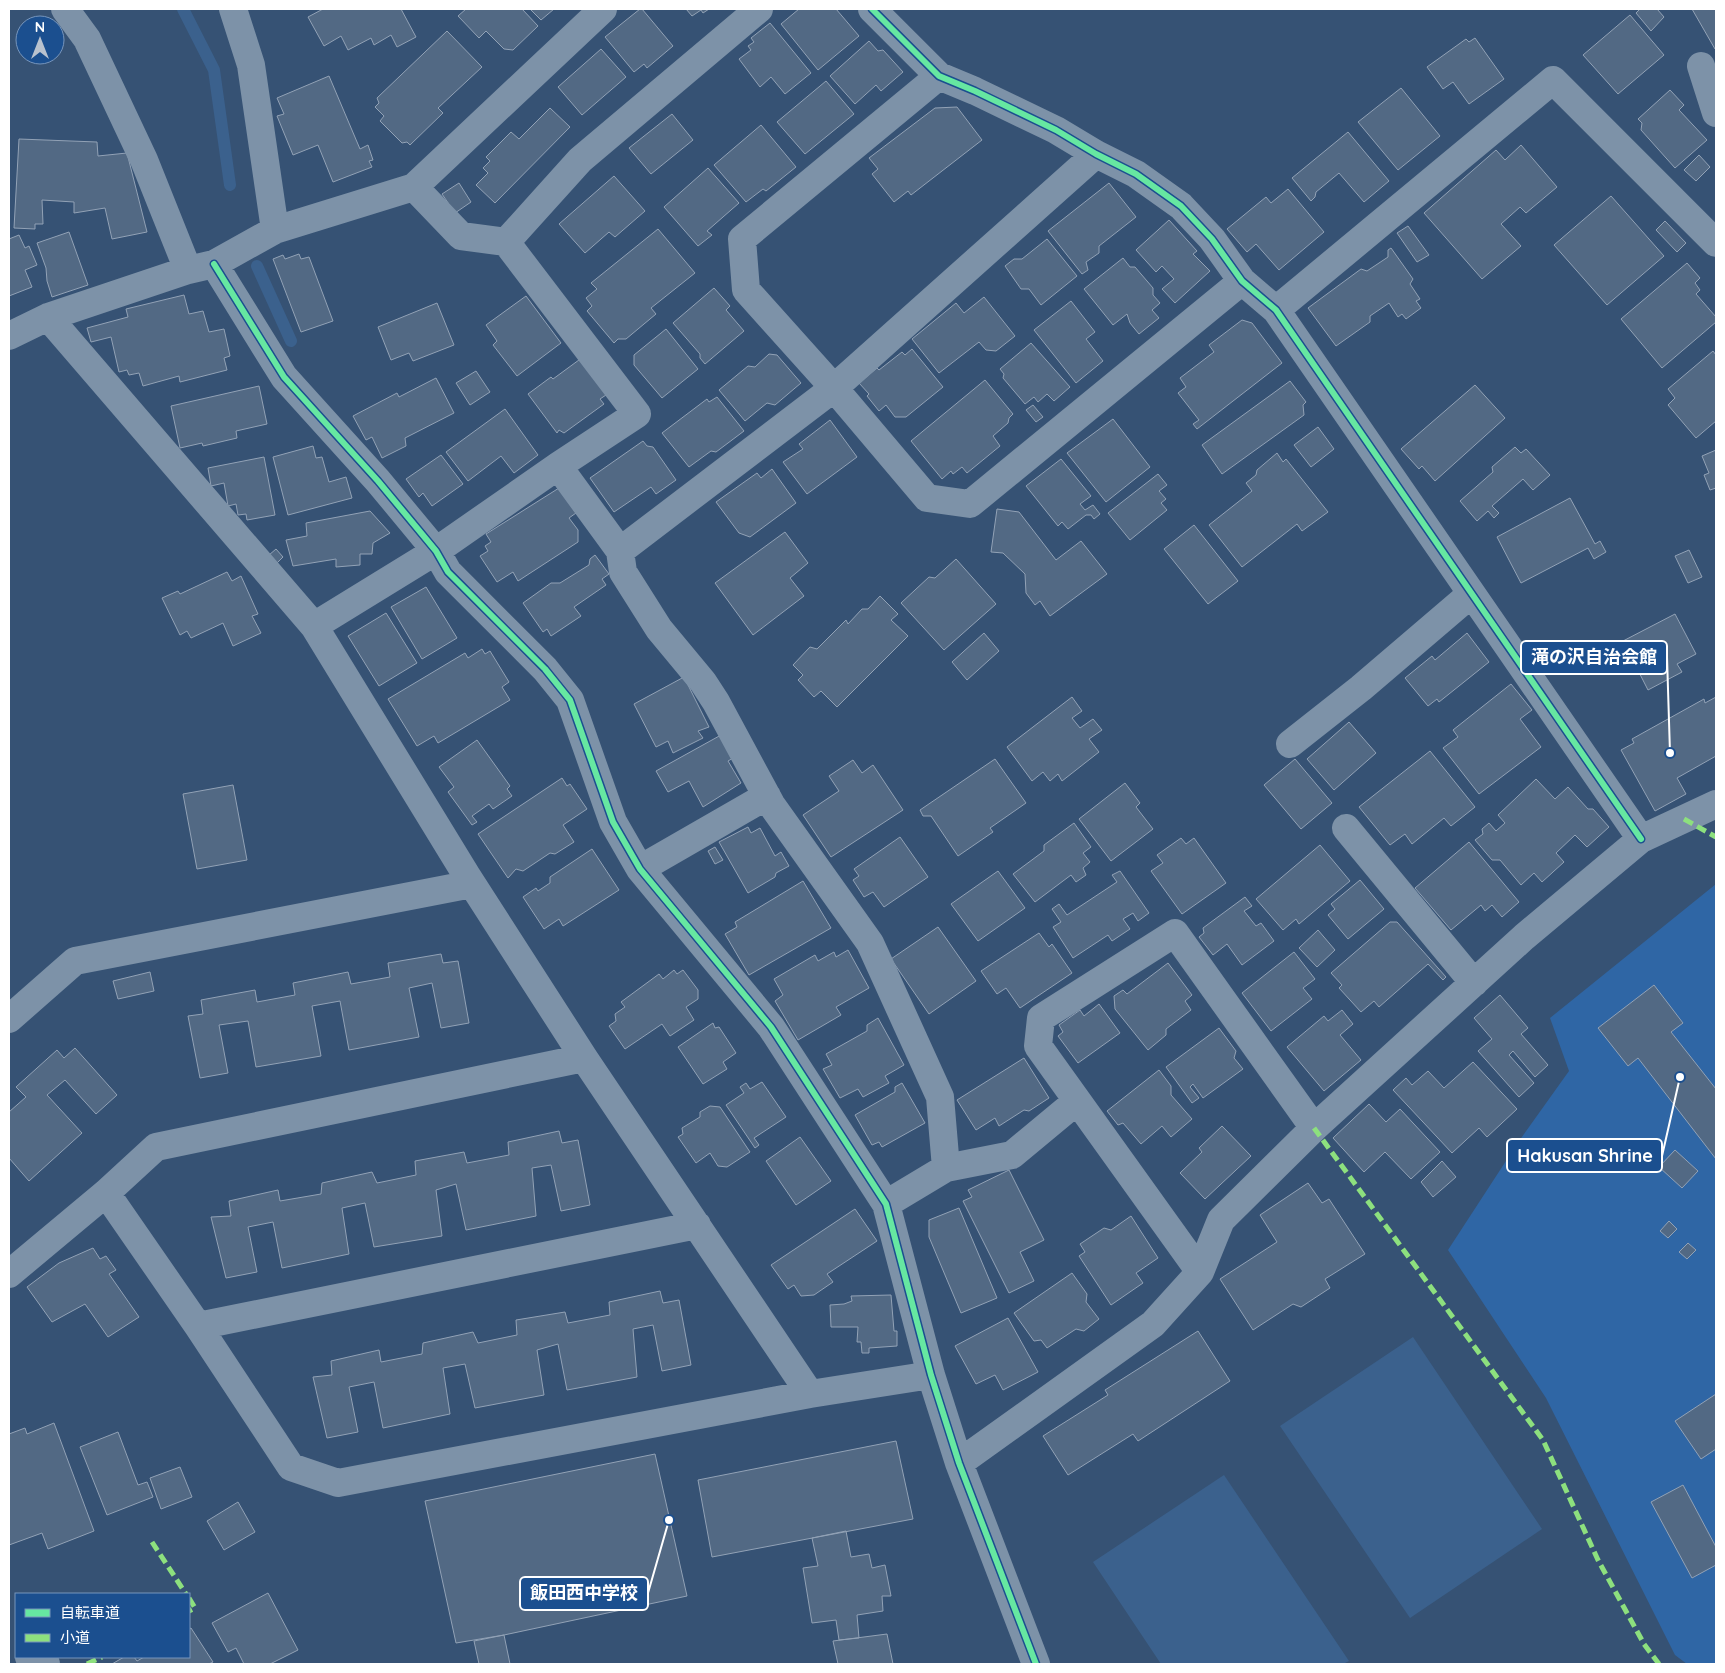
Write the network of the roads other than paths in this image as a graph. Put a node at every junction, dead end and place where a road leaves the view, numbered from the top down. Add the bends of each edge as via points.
1 (65, 9) edge
2 (233, 9) edge
3 (603, 9) edge
4 (759, 9) edge
5 (872, 9) edge
6 (1701, 66) dead end
7 (939, 76) junction
8 (1716, 113) edge
9 (1096, 154) junction
10 (414, 187) junction
11 (275, 230) junction
12 (506, 242) junction
13 (1716, 243) edge
14 (214, 264) junction
15 (188, 270) junction
16 (1242, 282) junction
17 (1276, 310) junction
18 (48, 317) junction
19 (9, 336) edge
20 (834, 388) junction
21 (558, 466) junction
22 (436, 551) junction
23 (620, 551) junction
24 (1471, 594) junction
25 (314, 626) junction
26 (1290, 744) dead end
27 (767, 796) junction
28 (1716, 804) edge
29 (1346, 828) dead end
30 (1641, 839) junction
31 (640, 869) junction
32 (472, 884) junction
33 (1474, 983) junction
34 (9, 1019) edge
35 (584, 1058) junction
36 (1077, 1101) junction
37 (1314, 1128) junction
38 (946, 1168) junction
39 (106, 1193) junction
40 (886, 1204) junction
41 (697, 1225) junction
42 (1200, 1272) junction
43 (9, 1274) edge
44 (198, 1326) junction
45 (931, 1375) junction
46 (810, 1394) junction
47 (959, 1463) junction
48 (31, 1658) edge
49 (46, 1664) edge
50 (1036, 1664) edge

1 - 15 street via 87,39 144,160
2 - 11 street via 251,65
3 - 10 street
4 - 12 street via 580,160
5 - 7 street
6 - 8 street
7 - 9 street via 1056,130
7 - 20 street via 742,239 746,290
9 - 16 street via 1136,174 1181,206 1212,239
9 - 20 street
10 - 11 street
10 - 12 street via 461,236
11 - 14 street
12 - 21 street via 637,414
13 - 17 street via 1554,80
14 - 15 street
14 - 22 street via 284,377
15 - 18 street
16 - 17 street
16 - 20 street via 970,504 927,498
17 - 24 street
18 - 19 street
18 - 25 street
20 - 23 street
21 - 22 street
21 - 23 street
22 - 25 street
22 - 31 street via 448,572 545,669 570,700 613,822
23 - 27 street via 623,572 659,629 716,702
24 - 26 street
24 - 30 street
25 - 32 street
27 - 31 street
27 - 38 street via 870,943 940,1097
28 - 30 street
29 - 33 street
30 - 33 street
31 - 40 street via 771,1027
32 - 34 street via 75,961
32 - 35 street
33 - 37 street
35 - 39 street via 156,1147
35 - 41 street
36 - 37 street via 1038,1046 1042,1018 1175,932
36 - 38 street via 1012,1155
36 - 42 street
37 - 42 street via 1221,1220
38 - 40 street
39 - 43 street
39 - 44 street
40 - 45 street
41 - 44 street
41 - 46 street
42 - 47 street via 1153,1324
44 - 46 street via 291,1467 338,1482
45 - 46 street
45 - 47 street
47 - 50 street
48 - 49 street

